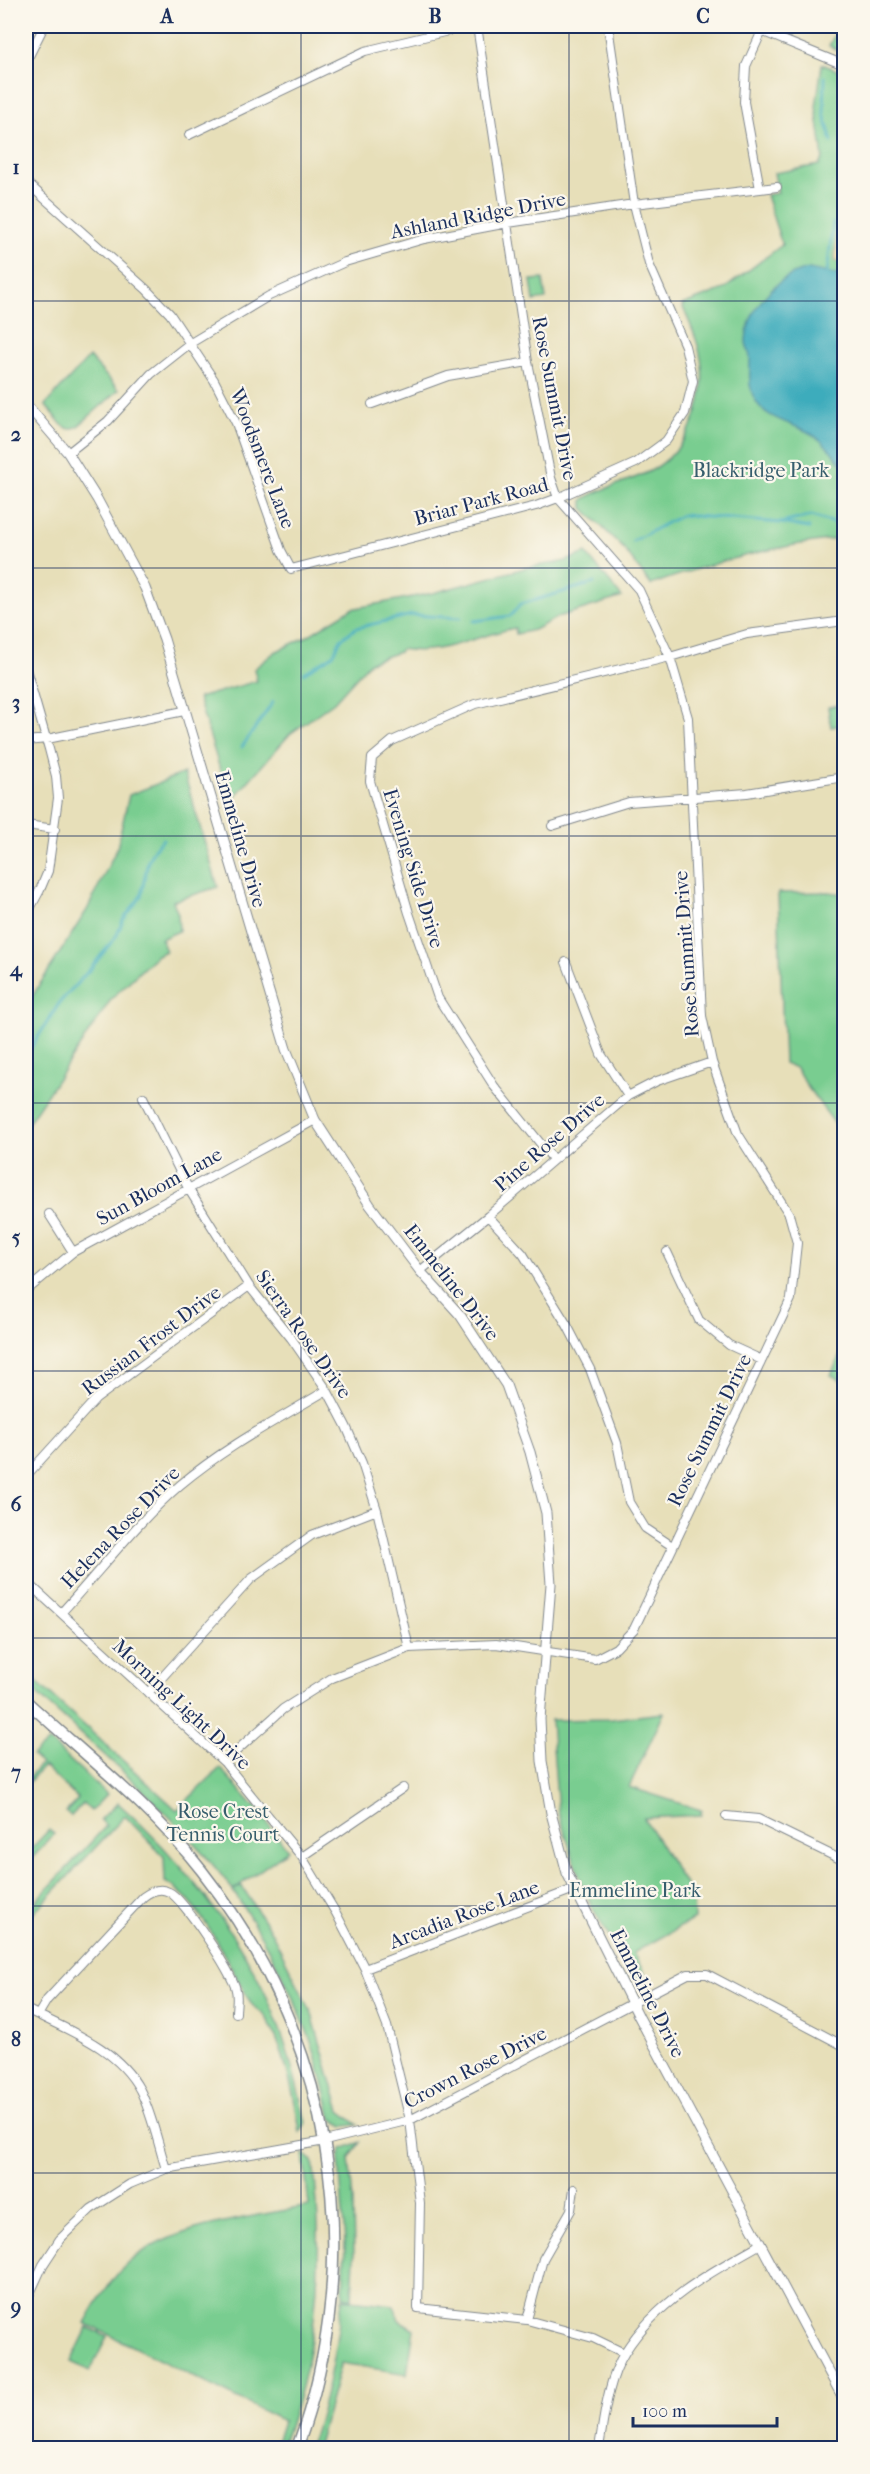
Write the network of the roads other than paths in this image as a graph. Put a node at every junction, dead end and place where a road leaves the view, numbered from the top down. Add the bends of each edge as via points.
1 (44, 26) edge
2 (469, 26) edge
3 (477, 26) edge
4 (608, 26) edge
5 (749, 26) edge
6 (762, 31) junction
7 (26, 62) edge
8 (844, 65) edge
9 (189, 135) dead end
10 (26, 182) edge
11 (777, 187) dead end
12 (760, 189) junction
13 (634, 204) junction
14 (508, 223) junction
15 (189, 344) junction
16 (528, 362) junction
17 (26, 404) edge
18 (372, 404) dead end
19 (68, 453) junction
20 (558, 498) junction
21 (291, 569) joint
22 (844, 621) edge
23 (670, 657) junction
24 (26, 669) edge
25 (184, 711) junction
26 (47, 739) junction
27 (26, 741) edge
28 (844, 777) edge
29 (693, 797) junction
30 (26, 825) edge
31 (552, 826) dead end
32 (55, 829) junction
33 (26, 916) edge
34 (566, 962) dead end
35 (712, 1062) junction
36 (628, 1096) junction
37 (143, 1097) dead end
38 (315, 1120) junction
39 (553, 1159) junction
40 (188, 1188) junction
41 (49, 1214) dead end
42 (488, 1216) junction
43 (73, 1252) junction
44 (667, 1252) dead end
45 (420, 1271) junction
46 (249, 1286) junction
47 (26, 1291) edge
48 (762, 1360) junction
49 (327, 1390) junction
50 (26, 1476) edge
51 (377, 1510) junction
52 (672, 1546) junction
53 (26, 1581) edge
54 (61, 1613) junction
55 (410, 1647) junction
56 (547, 1653) junction
57 (148, 1693) junction
58 (26, 1701) edge
59 (224, 1762) junction
60 (403, 1788) dead end
61 (726, 1816) dead end
62 (302, 1857) junction
63 (844, 1861) edge
64 (574, 1889) junction
65 (365, 1969) junction
66 (633, 2004) junction
67 (26, 2009) edge
68 (236, 2013) dead end
69 (38, 2015) junction
70 (844, 2046) edge
71 (410, 2120) junction
72 (325, 2141) junction
73 (165, 2169) junction
74 (574, 2189) dead end
75 (759, 2244) junction
76 (26, 2302) edge
77 (527, 2320) junction
78 (624, 2353) junction
79 (844, 2400) edge
80 (297, 2448) edge
81 (599, 2448) edge

1 - 7 street
2 - 9 street via 365,51
3 - 14 street, Rose Summit Drive
4 - 13 street, Briar Park Road
5 - 6 street
6 - 8 street
6 - 12 street via 746,66 744,102
10 - 15 street, Woodsmere Lane via 146,289 170,314
11 - 12 street, Ashland Ridge Drive
12 - 13 street, Ashland Ridge Drive
13 - 14 street, Ashland Ridge Drive
13 - 20 street, Briar Park Road via 649,264 685,346 693,381 685,413 666,441 636,463
14 - 15 street, Ashland Ridge Drive via 424,239 345,262 269,296
14 - 16 street, Rose Summit Drive
15 - 19 street, Ashland Ridge Drive via 151,374 108,421
15 - 21 street, Woodsmere Lane via 214,380 236,423 280,550
16 - 18 street via 448,376
16 - 20 street, Rose Summit Drive via 550,478
17 - 19 street, Emmeline Drive
19 - 25 street, Emmeline Drive via 145,588
20 - 21 street, Briar Park Road
20 - 23 street, Rose Summit Drive via 639,590
22 - 23 street, Evening Side Drive via 747,634
23 - 29 street, Rose Summit Drive via 688,718
23 - 39 street, Evening Side Drive via 475,704 392,741 372,758 370,781 438,998 494,1086
24 - 26 street
25 - 26 street
25 - 38 street, Emmeline Drive via 286,1049
26 - 27 street
26 - 32 street via 58,791
28 - 29 street via 747,793
29 - 31 street via 629,802
29 - 35 street, Rose Summit Drive via 702,1016
30 - 32 street
32 - 33 street via 45,881
34 - 36 street via 601,1054
35 - 36 street, Pine Rose Drive via 657,1081
35 - 48 street, Rose Summit Drive via 738,1134 789,1214 797,1243 791,1299
36 - 39 street, Pine Rose Drive
37 - 40 street, Sierra Rose Drive
38 - 40 street, Sun Bloom Lane
38 - 45 street, Emmeline Drive via 370,1205
39 - 42 street, Pine Rose Drive
40 - 43 street, Sun Bloom Lane
40 - 46 street, Sierra Rose Drive
41 - 43 street
42 - 45 street, Pine Rose Drive
42 - 52 street via 523,1254 590,1369 617,1443 629,1502 645,1528
43 - 47 street, Sun Bloom Lane
44 - 48 street via 699,1320 729,1345
45 - 56 street, Emmeline Drive via 460,1315 506,1385 530,1452 546,1513 551,1584
46 - 49 street, Sierra Rose Drive
46 - 50 street, Russian Frost Drive via 96,1399
48 - 52 street, Rose Summit Drive
49 - 51 street, Sierra Rose Drive via 362,1463
49 - 54 street, Helena Rose Drive via 229,1449 178,1487
51 - 55 street, Sierra Rose Drive
51 - 57 street via 312,1535 251,1579
52 - 56 street, Rose Summit Drive via 634,1629 616,1648 595,1659
53 - 54 street, Morning Light Drive
54 - 57 street, Morning Light Drive
55 - 56 street, Rose Summit Drive via 496,1644
55 - 59 street, Rose Summit Drive via 332,1678 283,1709
56 - 64 street, Emmeline Drive via 540,1719 542,1761 551,1813
57 - 59 street, Morning Light Drive
58 - 72 main road via 166,1829 238,1920 288,2014 308,2070
59 - 62 street, Morning Light Drive
60 - 62 street
61 - 63 street via 759,1819
62 - 65 street, Morning Light Drive
64 - 65 street, Arcadia Rose Lane
64 - 66 street, Emmeline Drive
65 - 71 street, Morning Light Drive via 387,2026
66 - 70 street, Crown Rose Drive via 688,1974 707,1974
66 - 71 street, Crown Rose Drive
66 - 75 street, Emmeline Drive
67 - 69 street
68 - 69 street via 235,1985 179,1900 164,1890 143,1897
69 - 73 street via 90,2041 123,2066 140,2091
71 - 72 street, Crown Rose Drive
71 - 77 street, Morning Light Drive via 420,2203 418,2308
72 - 73 street, Crown Rose Drive
72 - 80 main road via 334,2232 331,2302 318,2381
73 - 76 street, Crown Rose Drive via 130,2184 91,2209 60,2239
74 - 77 street via 571,2210 543,2259
75 - 78 street via 687,2287 649,2320
75 - 79 street, Emmeline Drive
77 - 78 street, Morning Light Drive via 593,2338
78 - 81 street via 611,2387

